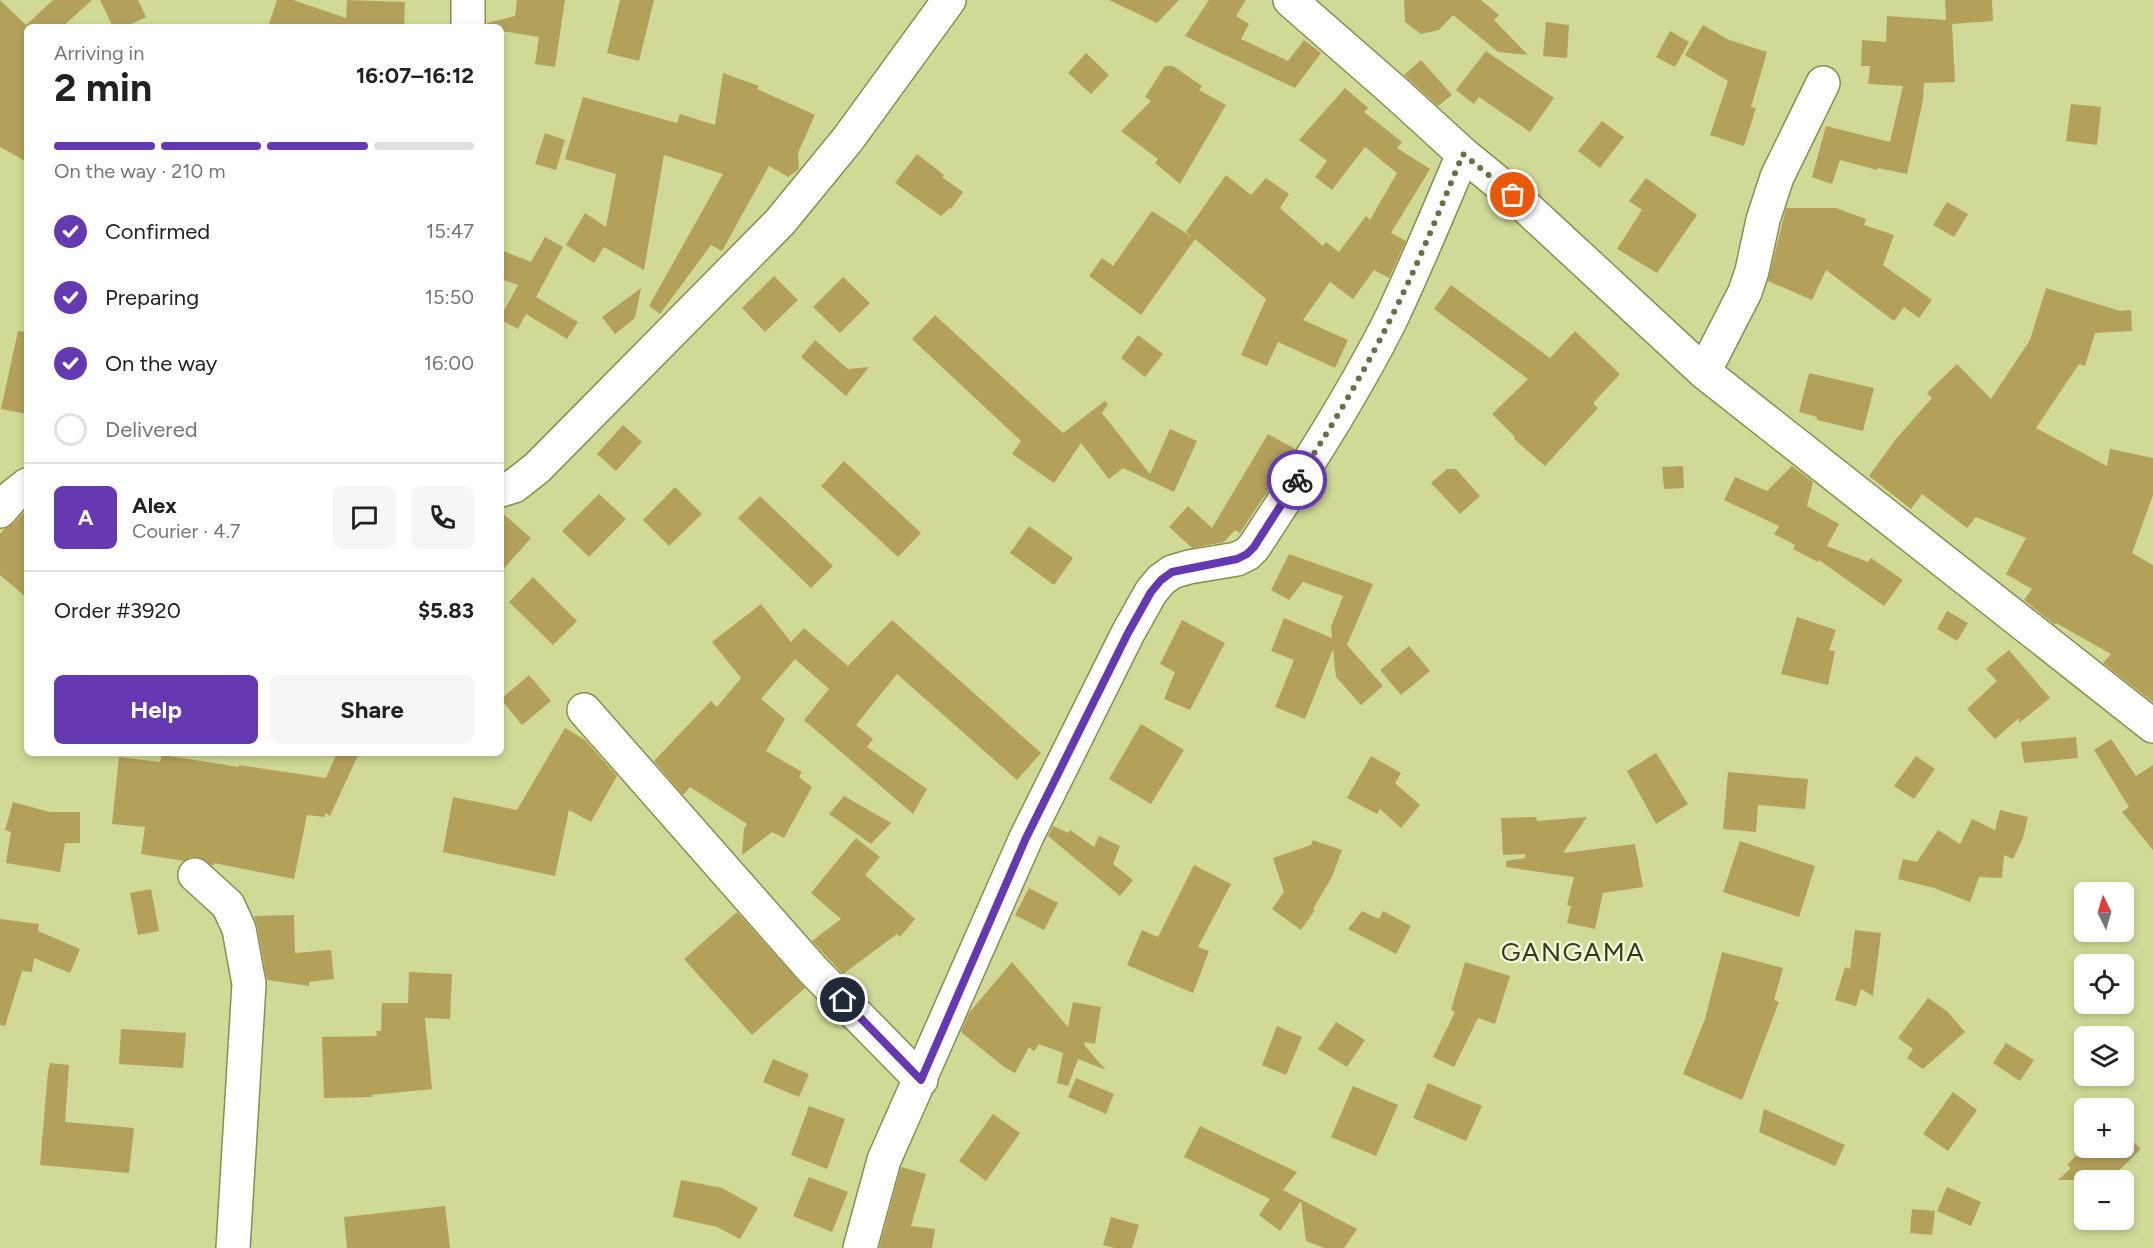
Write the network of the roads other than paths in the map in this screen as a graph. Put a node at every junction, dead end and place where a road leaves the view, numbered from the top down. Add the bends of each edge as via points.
1 (949, 0) edge
2 (1290, 0) edge
3 (1823, 83) dead end
4 (1463, 154) junction
5 (1704, 372) junction
6 (24, 487) edge
7 (504, 489) edge
8 (0, 511) edge
9 (584, 710) dead end
10 (2153, 726) edge
11 (195, 875) dead end
12 (921, 1080) junction
13 (233, 1248) edge
14 (860, 1248) edge

1 - 7 street via 848,139 780,222 537,468
2 - 4 street
3 - 5 street via 1777,177 1745,292
4 - 5 street via 1513,195
4 - 12 street via 1391,318 1332,425 1254,547 1237,559 1172,572 1151,592 1026,838
5 - 10 street
6 - 8 street
9 - 12 street via 812,969
11 - 13 street via 228,905 239,929 249,984
12 - 14 street via 884,1160

